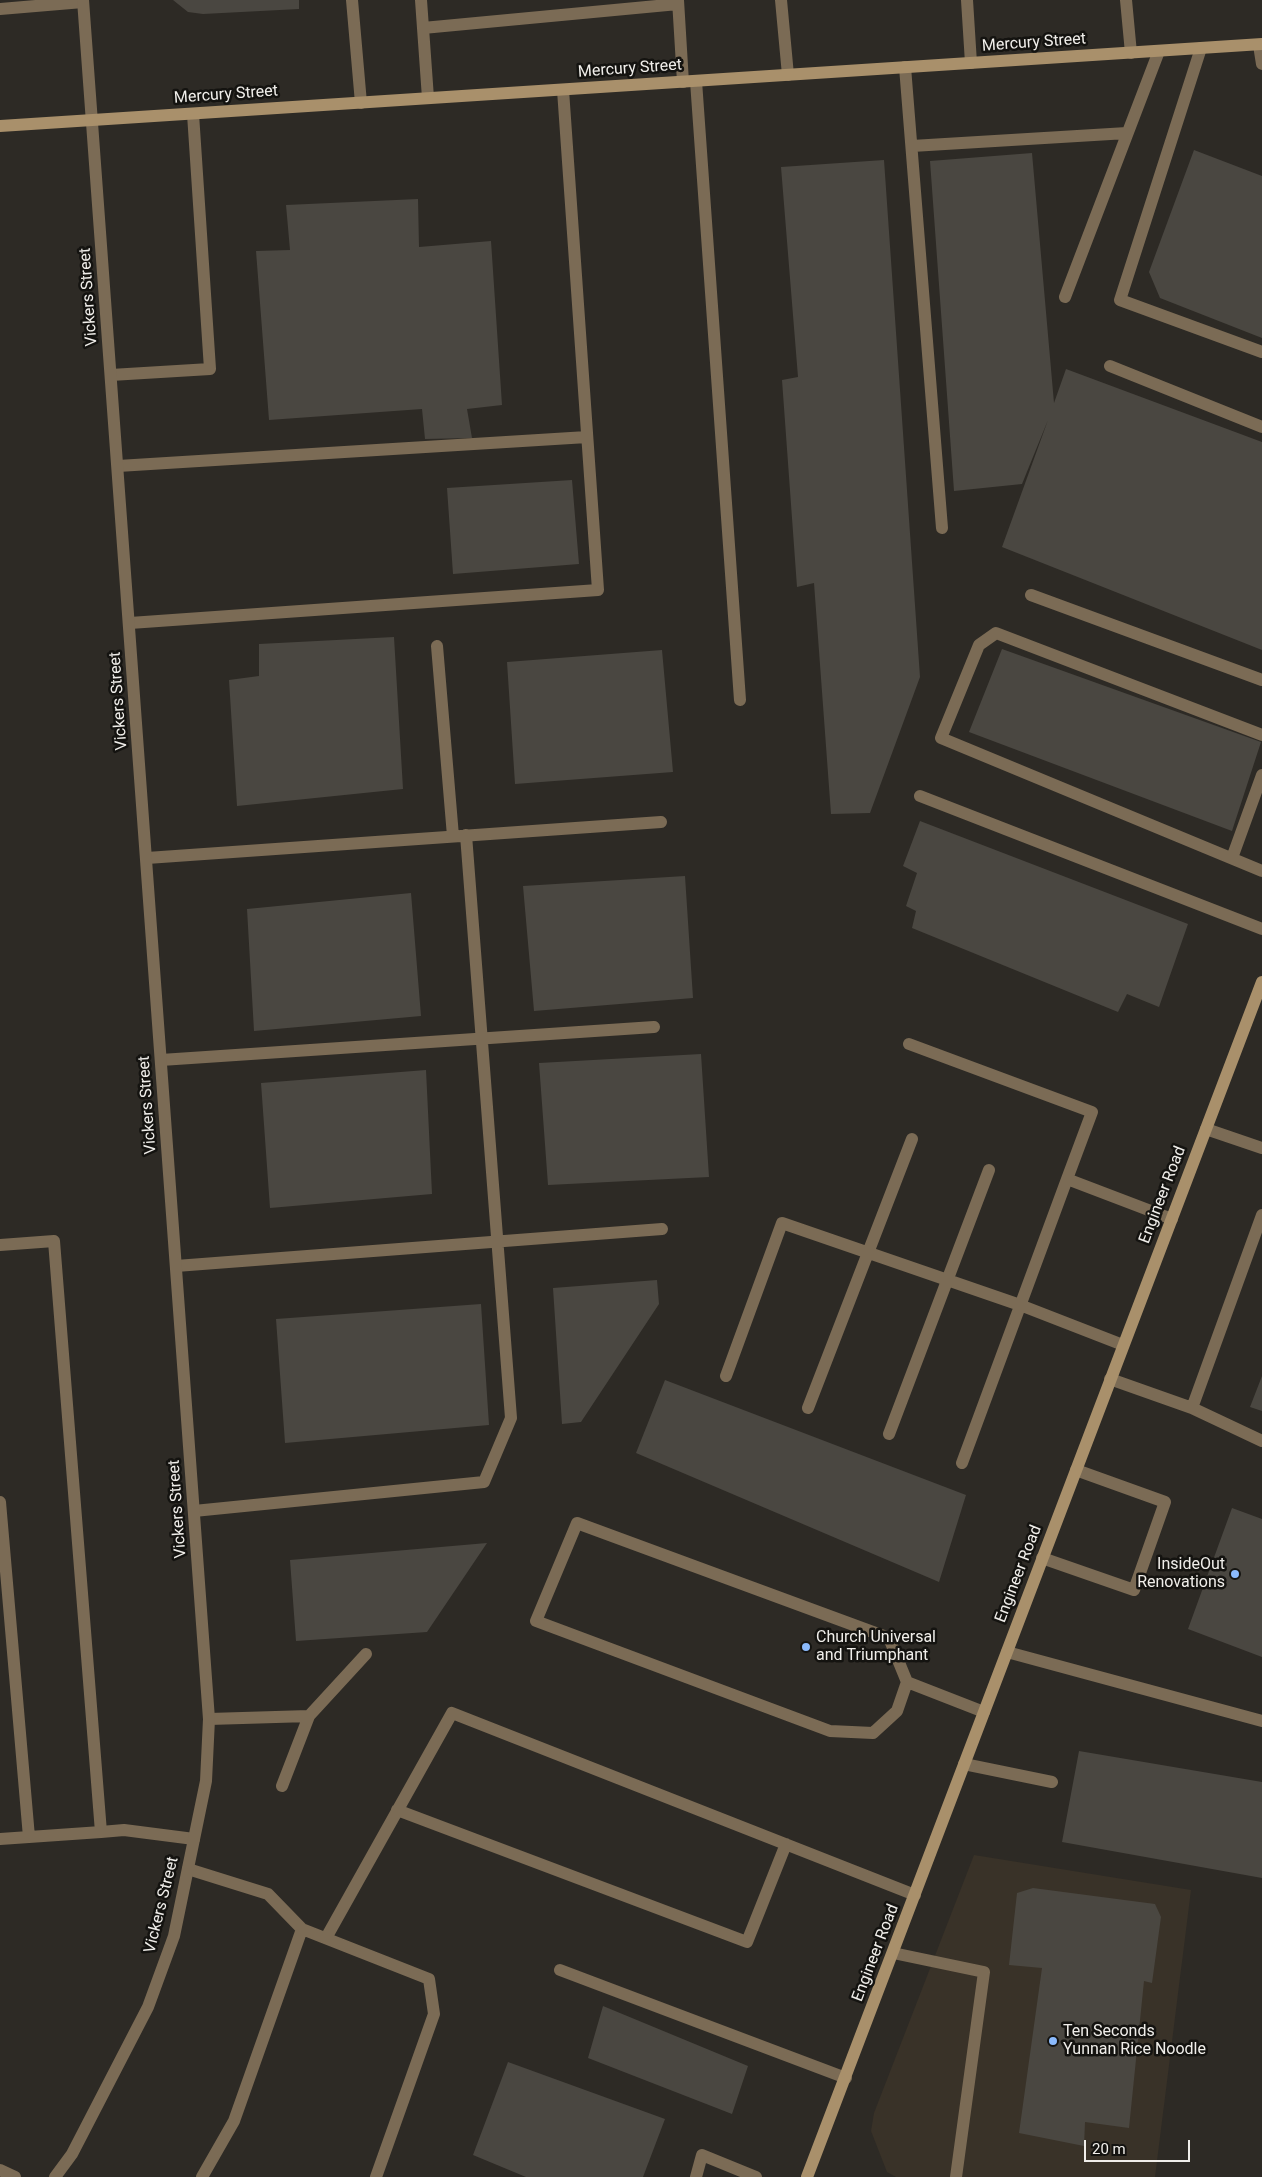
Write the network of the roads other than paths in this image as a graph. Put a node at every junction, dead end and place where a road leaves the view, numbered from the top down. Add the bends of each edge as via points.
1 (352, 0) edge
2 (421, 0) edge
3 (781, 0) edge
4 (967, 0) edge
5 (1126, 0) edge
6 (83, 1) edge
7 (678, 2) edge
8 (0, 9) edge
9 (423, 28) junction
10 (1260, 45) edge
11 (1201, 48) junction
12 (1159, 51) junction
13 (1131, 53) junction
14 (971, 63) junction
15 (1262, 64) edge
16 (905, 68) junction
17 (788, 75) junction
18 (690, 81) junction
19 (563, 90) junction
20 (428, 98) junction
21 (361, 103) junction
22 (193, 114) junction
23 (93, 120) junction
24 (0, 126) edge
25 (1127, 133) junction
26 (912, 146) junction
27 (1065, 297) dead end
28 (1262, 352) edge
29 (1110, 366) dead end
30 (111, 375) junction
31 (1262, 427) edge
32 (587, 437) junction
33 (118, 466) junction
34 (942, 528) dead end
35 (1031, 595) dead end
36 (130, 623) junction
37 (437, 646) dead end
38 (1262, 680) edge
39 (740, 700) dead end
40 (1262, 735) edge
41 (1262, 775) edge
42 (920, 796) dead end
43 (662, 822) dead end
44 (460, 836) junction
45 (147, 858) junction
46 (1232, 858) junction
47 (1262, 871) edge
48 (1262, 929) edge
49 (1262, 982) edge
50 (654, 1028) dead end
51 (482, 1039) junction
52 (909, 1044) dead end
53 (161, 1060) junction
54 (1206, 1129) junction
55 (912, 1139) dead end
56 (1262, 1148) edge
57 (989, 1170) dead end
58 (1067, 1179) junction
59 (1262, 1215) edge
60 (1172, 1218) junction
61 (662, 1228) dead end
62 (498, 1242) junction
63 (0, 1246) edge
64 (868, 1253) junction
65 (176, 1266) junction
66 (947, 1280) junction
67 (1020, 1305) junction
68 (1123, 1345) junction
69 (726, 1376) dead end
70 (1110, 1379) junction
71 (808, 1408) dead end
72 (1192, 1408) junction
73 (889, 1434) dead end
74 (1262, 1441) edge
75 (962, 1463) dead end
76 (1076, 1470) junction
77 (0, 1502) edge
78 (194, 1511) junction
79 (1042, 1558) junction
80 (1007, 1652) junction
81 (366, 1654) dead end
82 (907, 1682) junction
83 (984, 1712) junction
84 (309, 1716) junction
85 (209, 1719) junction
86 (1262, 1721) edge
87 (964, 1764) junction
88 (1052, 1782) dead end
89 (282, 1786) dead end
90 (397, 1810) junction
91 (101, 1832) junction
92 (28, 1837) junction
93 (194, 1839) junction
94 (0, 1840) edge
95 (786, 1844) junction
96 (188, 1869) junction
97 (915, 1895) junction
98 (302, 1929) junction
99 (326, 1938) junction
100 (893, 1953) junction
101 (560, 1970) dead end
102 (846, 2078) junction
103 (0, 2170) edge
104 (15, 2177) edge
105 (55, 2177) edge
106 (202, 2177) edge
107 (376, 2177) edge
108 (696, 2177) edge
109 (756, 2177) edge
110 (807, 2177) edge
111 (956, 2177) edge

1 - 21 street
2 - 9 street
3 - 17 street
4 - 14 street
5 - 13 street
6 - 8 street
6 - 23 street, Vickers Street
7 - 9 street
7 - 18 street
9 - 20 street
10 - 11 street, Mercury Street
10 - 15 street
11 - 12 street, Mercury Street
11 - 28 street via 1120,300
12 - 13 street, Mercury Street
12 - 25 street
13 - 14 street, Mercury Street
14 - 16 street, Mercury Street
16 - 17 street, Mercury Street
16 - 26 street
17 - 18 street, Mercury Street
18 - 19 street, Mercury Street
18 - 39 street
19 - 20 street, Mercury Street
19 - 32 street
20 - 21 street, Mercury Street
21 - 22 street, Mercury Street
22 - 23 street, Mercury Street
22 - 30 street via 210,369
23 - 24 street, Mercury Street
23 - 30 street, Vickers Street
25 - 26 street
25 - 27 street
26 - 34 street
29 - 31 street
30 - 33 street, Vickers Street
32 - 33 street
32 - 36 street via 598,590
33 - 36 street, Vickers Street
35 - 38 street
36 - 45 street, Vickers Street
37 - 44 street
40 - 46 street via 996,633 979,645 941,738
41 - 46 street
42 - 48 street
43 - 44 street
44 - 45 street
44 - 51 street
45 - 53 street, Vickers Street
46 - 47 street
49 - 54 street, Engineer Road
50 - 51 street
51 - 53 street
51 - 62 street
52 - 58 street via 1092,1112
53 - 65 street, Vickers Street
54 - 56 street
54 - 60 street, Engineer Road
55 - 64 street
57 - 66 street
58 - 60 street
58 - 67 street
59 - 72 street
60 - 68 street, Engineer Road
61 - 62 street
62 - 65 street
62 - 78 street via 511,1418 484,1482
63 - 91 street via 54,1241
64 - 66 street
64 - 69 street via 782,1223
64 - 71 street
65 - 78 street, Vickers Street
66 - 67 street
66 - 73 street
67 - 68 street
67 - 75 street
68 - 70 street, Engineer Road
70 - 72 street
70 - 76 street, Engineer Road
72 - 74 street
76 - 79 street, Engineer Road
76 - 79 street via 1165,1502 1134,1590
77 - 92 street
78 - 85 street, Vickers Street
79 - 80 street, Engineer Road
80 - 83 street, Engineer Road
80 - 86 street
81 - 84 street
82 - 82 street via 889,1638 577,1523 536,1621 830,1732 872,1733 897,1711
82 - 83 street
83 - 87 street, Engineer Road
84 - 85 street
84 - 89 street
85 - 93 street, Vickers Street via 206,1780
87 - 88 street
87 - 97 street, Engineer Road
90 - 95 street via 452,1713
90 - 95 street via 747,1942
90 - 99 street
91 - 92 street
91 - 93 street via 124,1830
92 - 94 street
93 - 96 street, Vickers Street
95 - 97 street
96 - 98 street via 268,1894
96 - 105 street, Vickers Street via 174,1936 148,2007 72,2154
97 - 100 street, Engineer Road
98 - 99 street
98 - 106 street via 234,2121
99 - 107 street via 429,1979 434,2014
100 - 102 street, Engineer Road
100 - 111 street via 984,1972
101 - 102 street
102 - 110 street, Engineer Road
103 - 104 street
108 - 109 street via 702,2155

